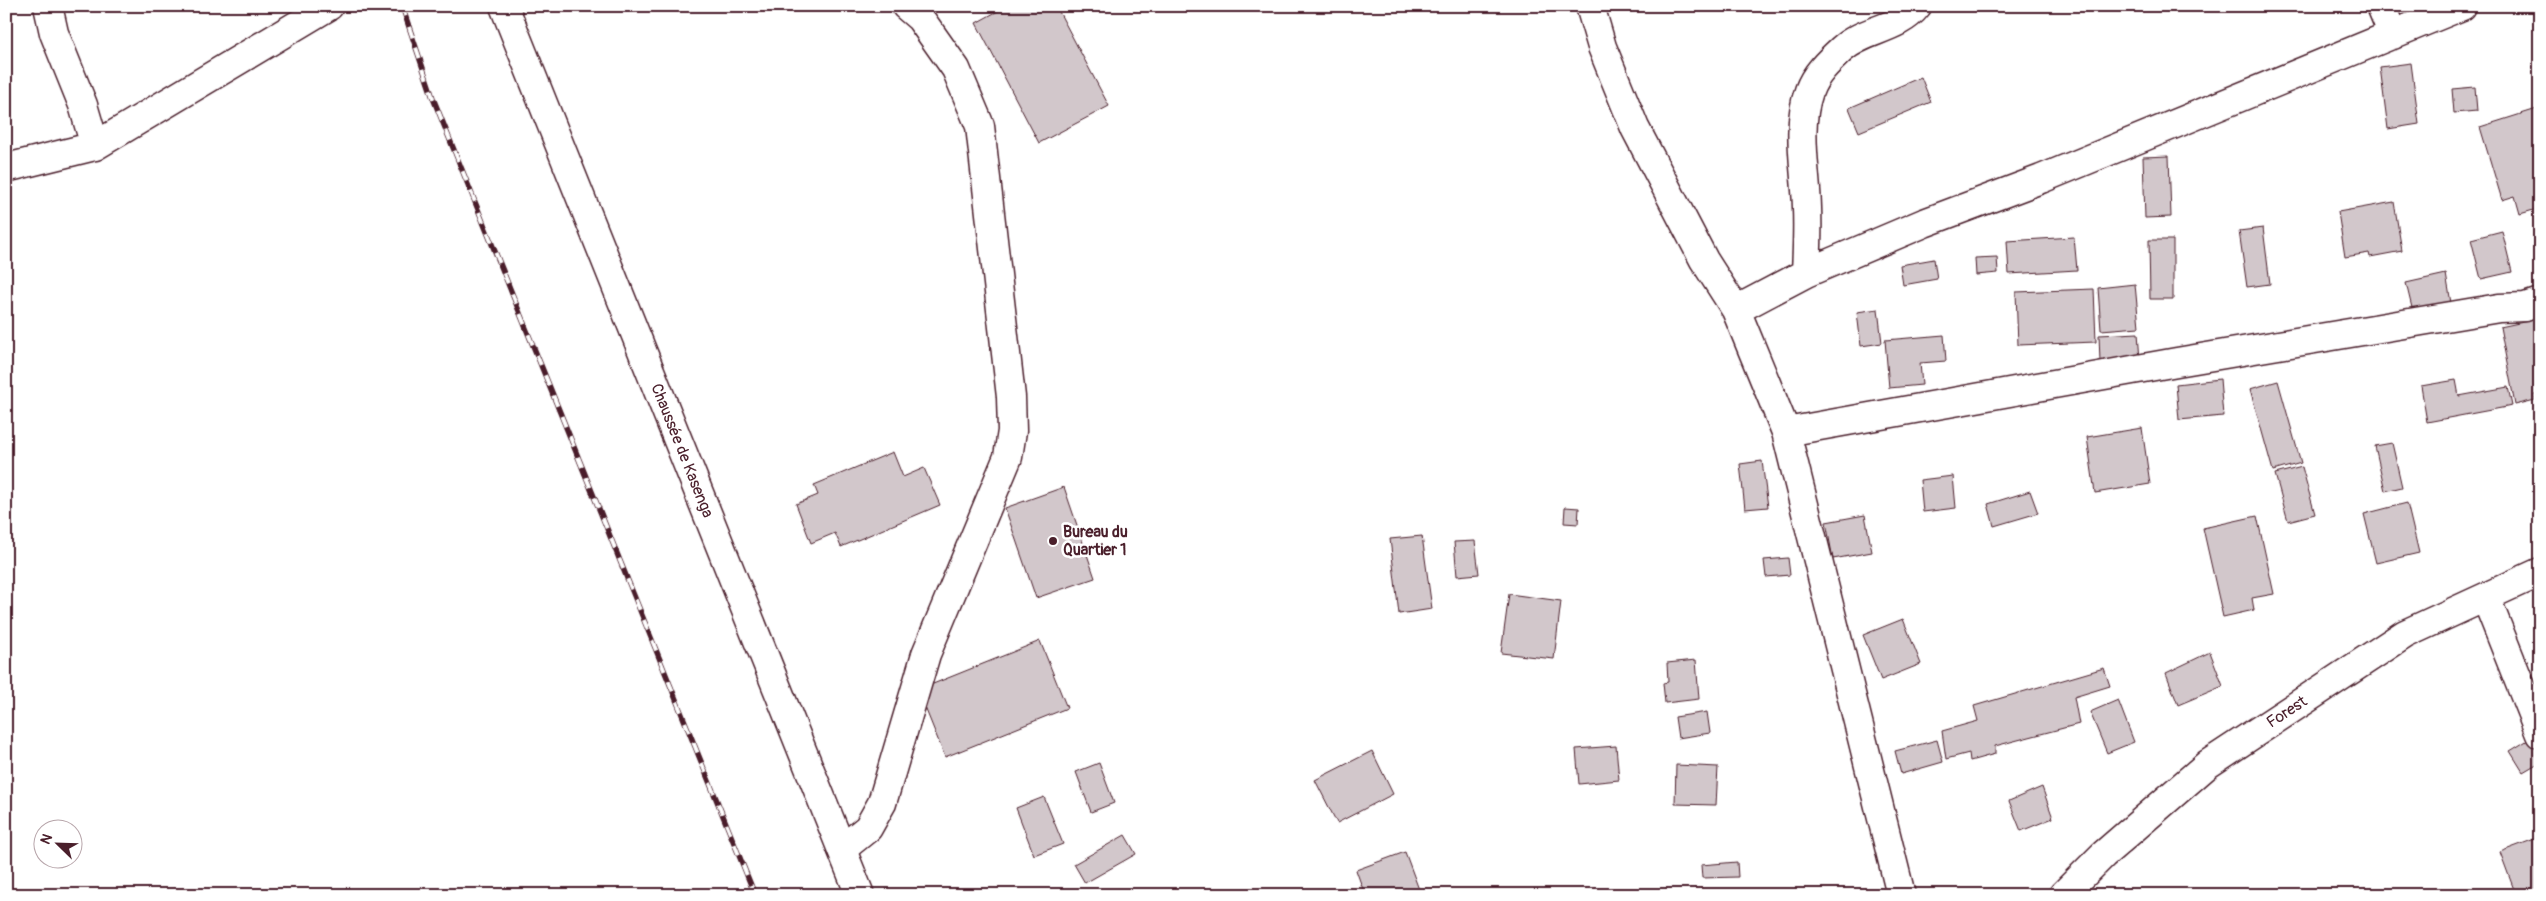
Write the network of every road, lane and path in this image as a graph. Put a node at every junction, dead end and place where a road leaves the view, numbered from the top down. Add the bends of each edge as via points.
1 (48, 6) edge
2 (329, 6) edge
3 (504, 6) edge
4 (906, 6) edge
5 (1590, 6) edge
6 (1917, 6) edge
7 (2381, 6) edge
8 (2462, 6) edge
9 (2393, 35) junction
10 (95, 146) junction
11 (6, 168) edge
12 (1806, 273) junction
13 (2540, 302) edge
14 (1736, 310) junction
15 (1786, 432) junction
16 (2540, 572) edge
17 (2486, 598) junction
18 (2540, 734) edge
19 (842, 849) junction
20 (860, 895) edge
21 (1901, 895) edge
22 (2063, 895) edge

1 - 10 street via 54,33 83,105
2 - 10 street
3 - 19 street, Chaussée de Kasenga
4 - 19 street via 920,18 956,69 980,126 1011,397 1012,431 1008,457 926,654 882,802 868,828
5 - 14 street via 1602,47 1635,128 1704,260
6 - 12 street via 1908,17 1845,47 1823,68 1809,90 1803,115 1802,141 1807,210
7 - 9 street
8 - 9 street
9 - 12 street via 2041,179 1924,222
10 - 11 street
12 - 14 street
13 - 15 street via 2177,362
14 - 15 street
15 - 21 street
16 - 17 street, Forest
17 - 18 street
17 - 22 street, Forest via 2405,634 2208,764 2103,855
19 - 20 street, Chaussée de Kasenga

